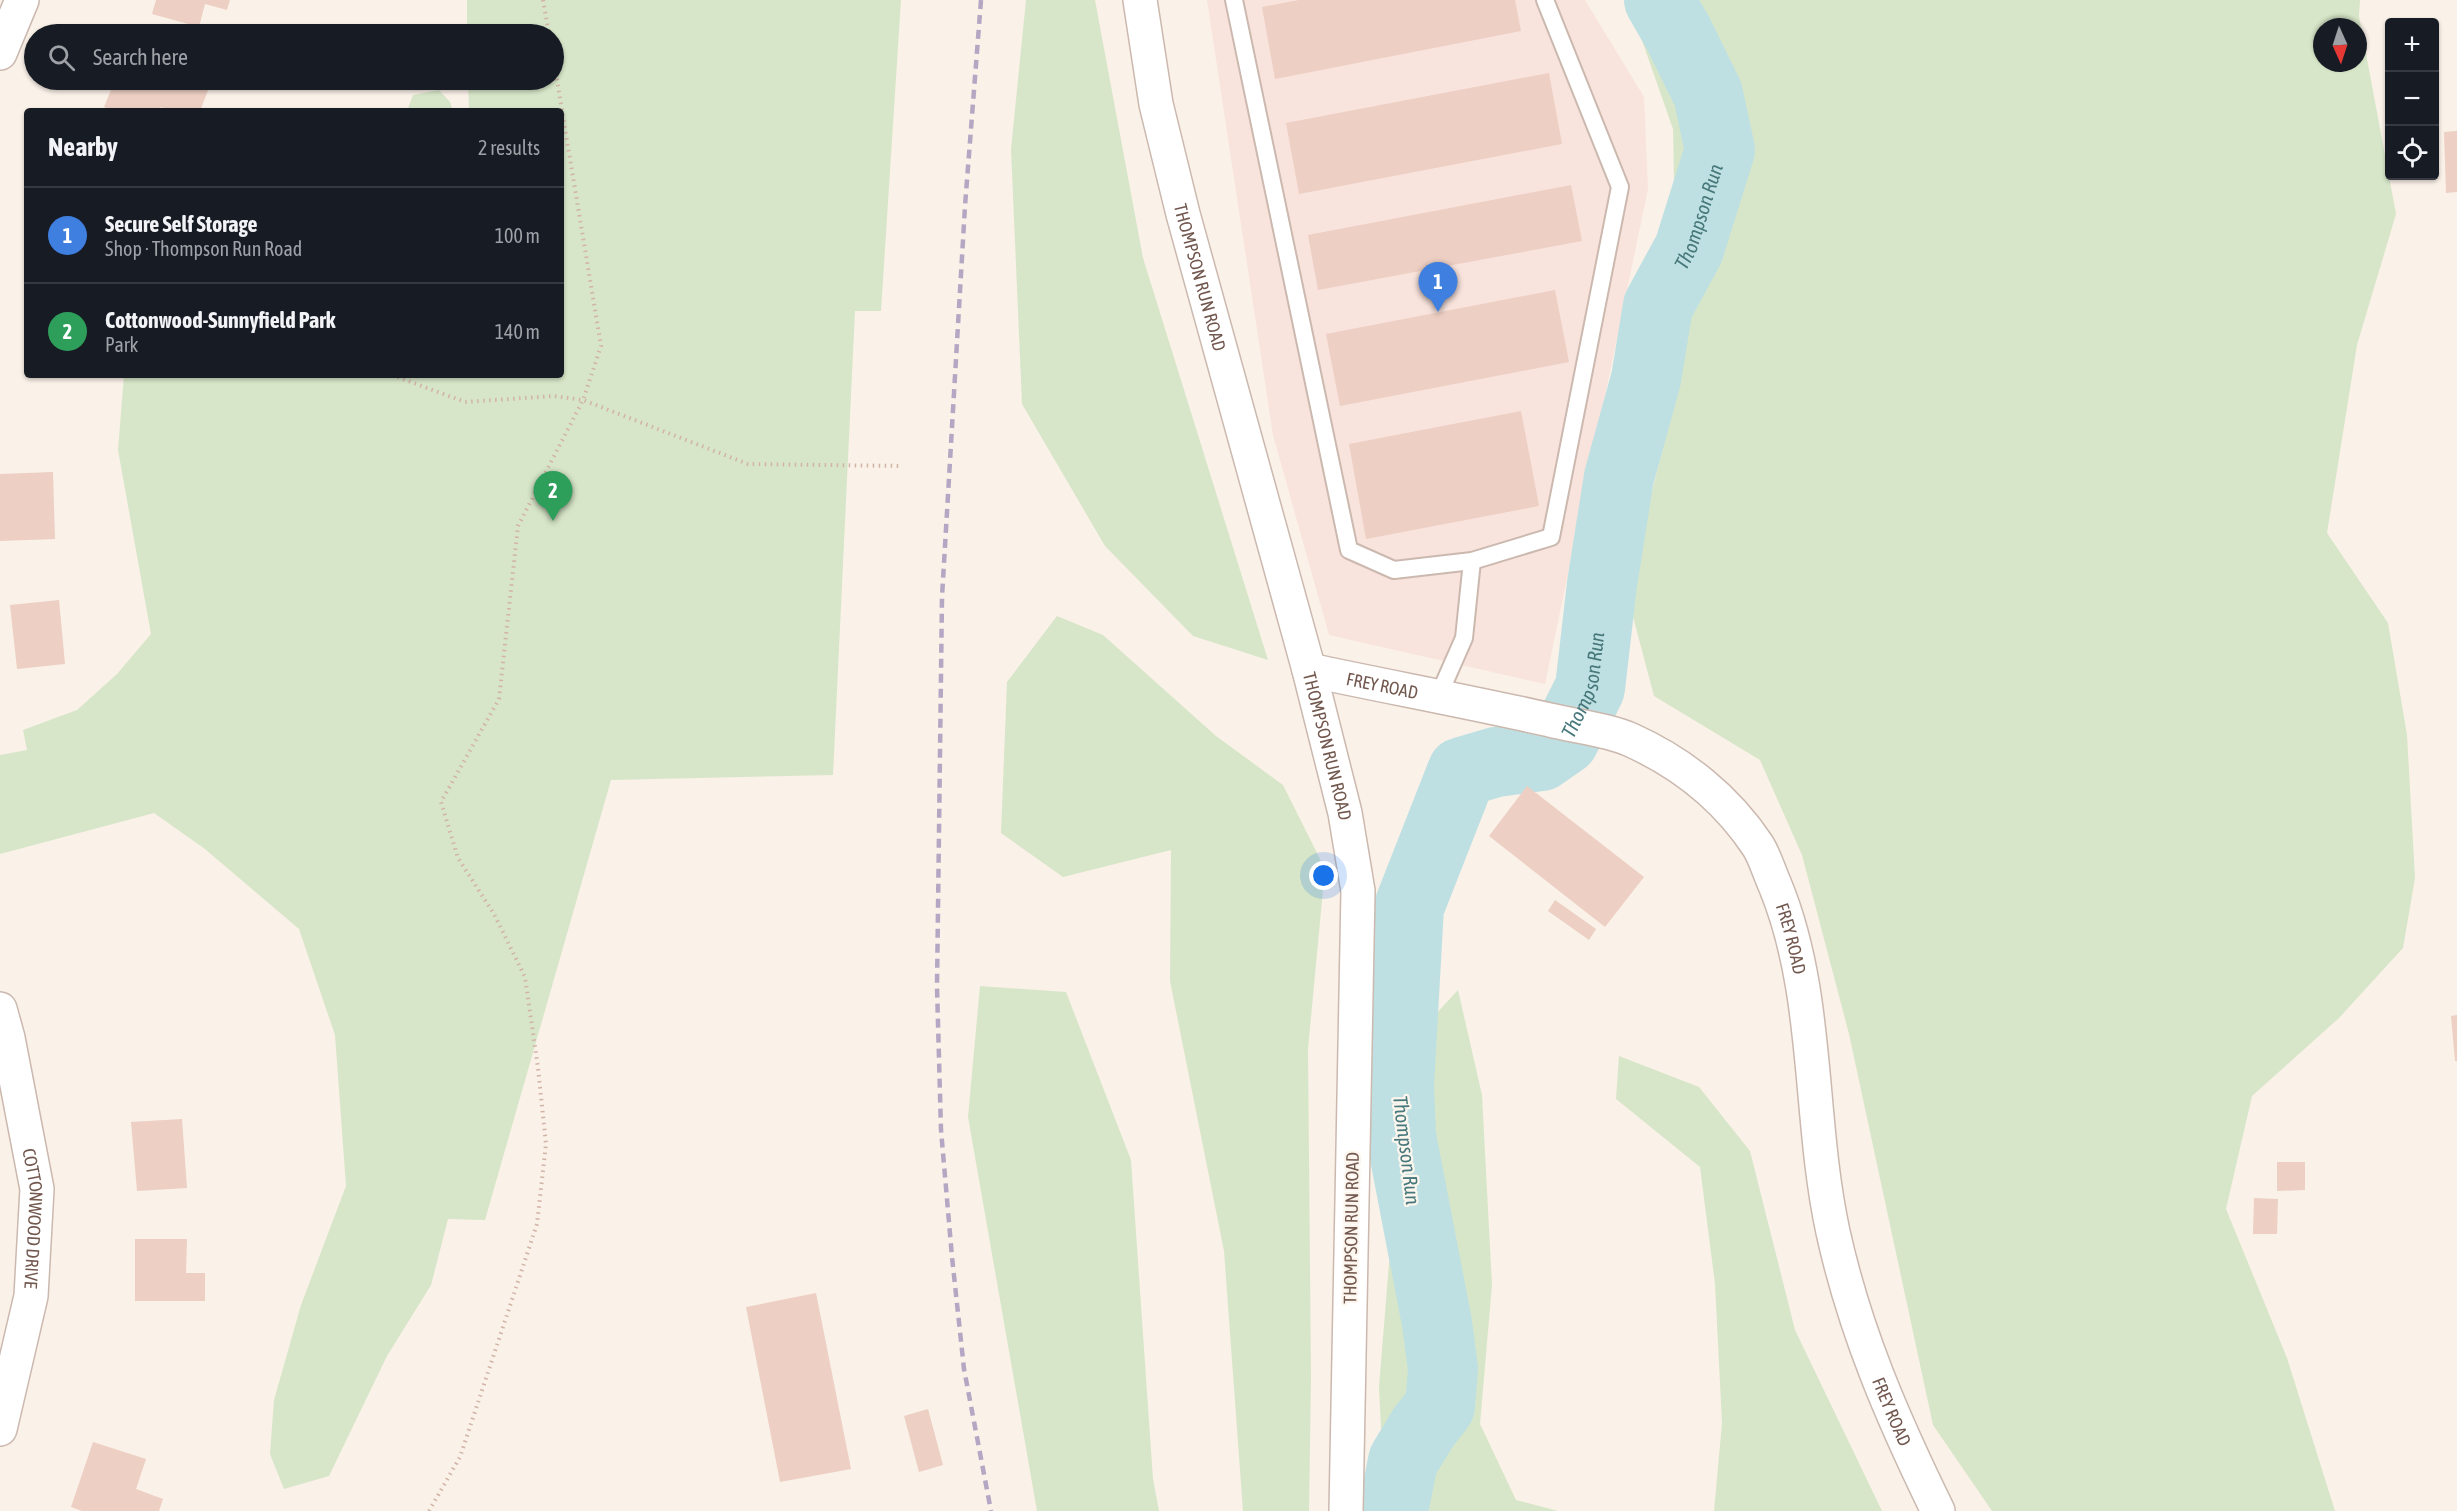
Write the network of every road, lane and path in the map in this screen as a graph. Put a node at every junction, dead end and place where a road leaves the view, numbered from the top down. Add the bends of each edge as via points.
1 (22, 0) edge
2 (543, 0) edge
3 (1140, 0) edge
4 (1234, 0) edge
5 (1545, 0) edge
6 (547, 24) edge
7 (0, 53) edge
8 (559, 90) edge
9 (562, 108) edge
10 (564, 122) edge
11 (400, 378) edge
12 (583, 400) junction
13 (902, 466) dead end
14 (1472, 561) junction
15 (1309, 670) junction
16 (1438, 697) junction
17 (0, 1009) edge
18 (0, 1429) edge
19 (429, 1511) edge
20 (1346, 1511) edge
21 (1938, 1511) edge

1 - 7 street
2 - 6 path
3 - 15 street, THOMPSON RUN ROAD via 1156,104 1183,214
4 - 14 lane via 1349,550 1394,570
5 - 14 lane via 1620,187 1551,537
8 - 9 path
10 - 12 path via 601,346
11 - 12 path via 465,402 554,396
12 - 13 path via 748,464
12 - 19 path via 518,526 499,699 441,802 458,858 494,914 525,977 546,1144 537,1224 460,1457
14 - 16 lane via 1464,638
15 - 16 street, FREY ROAD
15 - 20 street, THOMPSON RUN ROAD via 1345,813 1358,891
16 - 21 street, FREY ROAD via 1628,738 1682,767 1724,802 1759,848 1784,908 1801,969 1821,1154 1845,1283 1867,1355
17 - 18 street, COTTONWOOD DRIVE via 37,1189 30,1296

